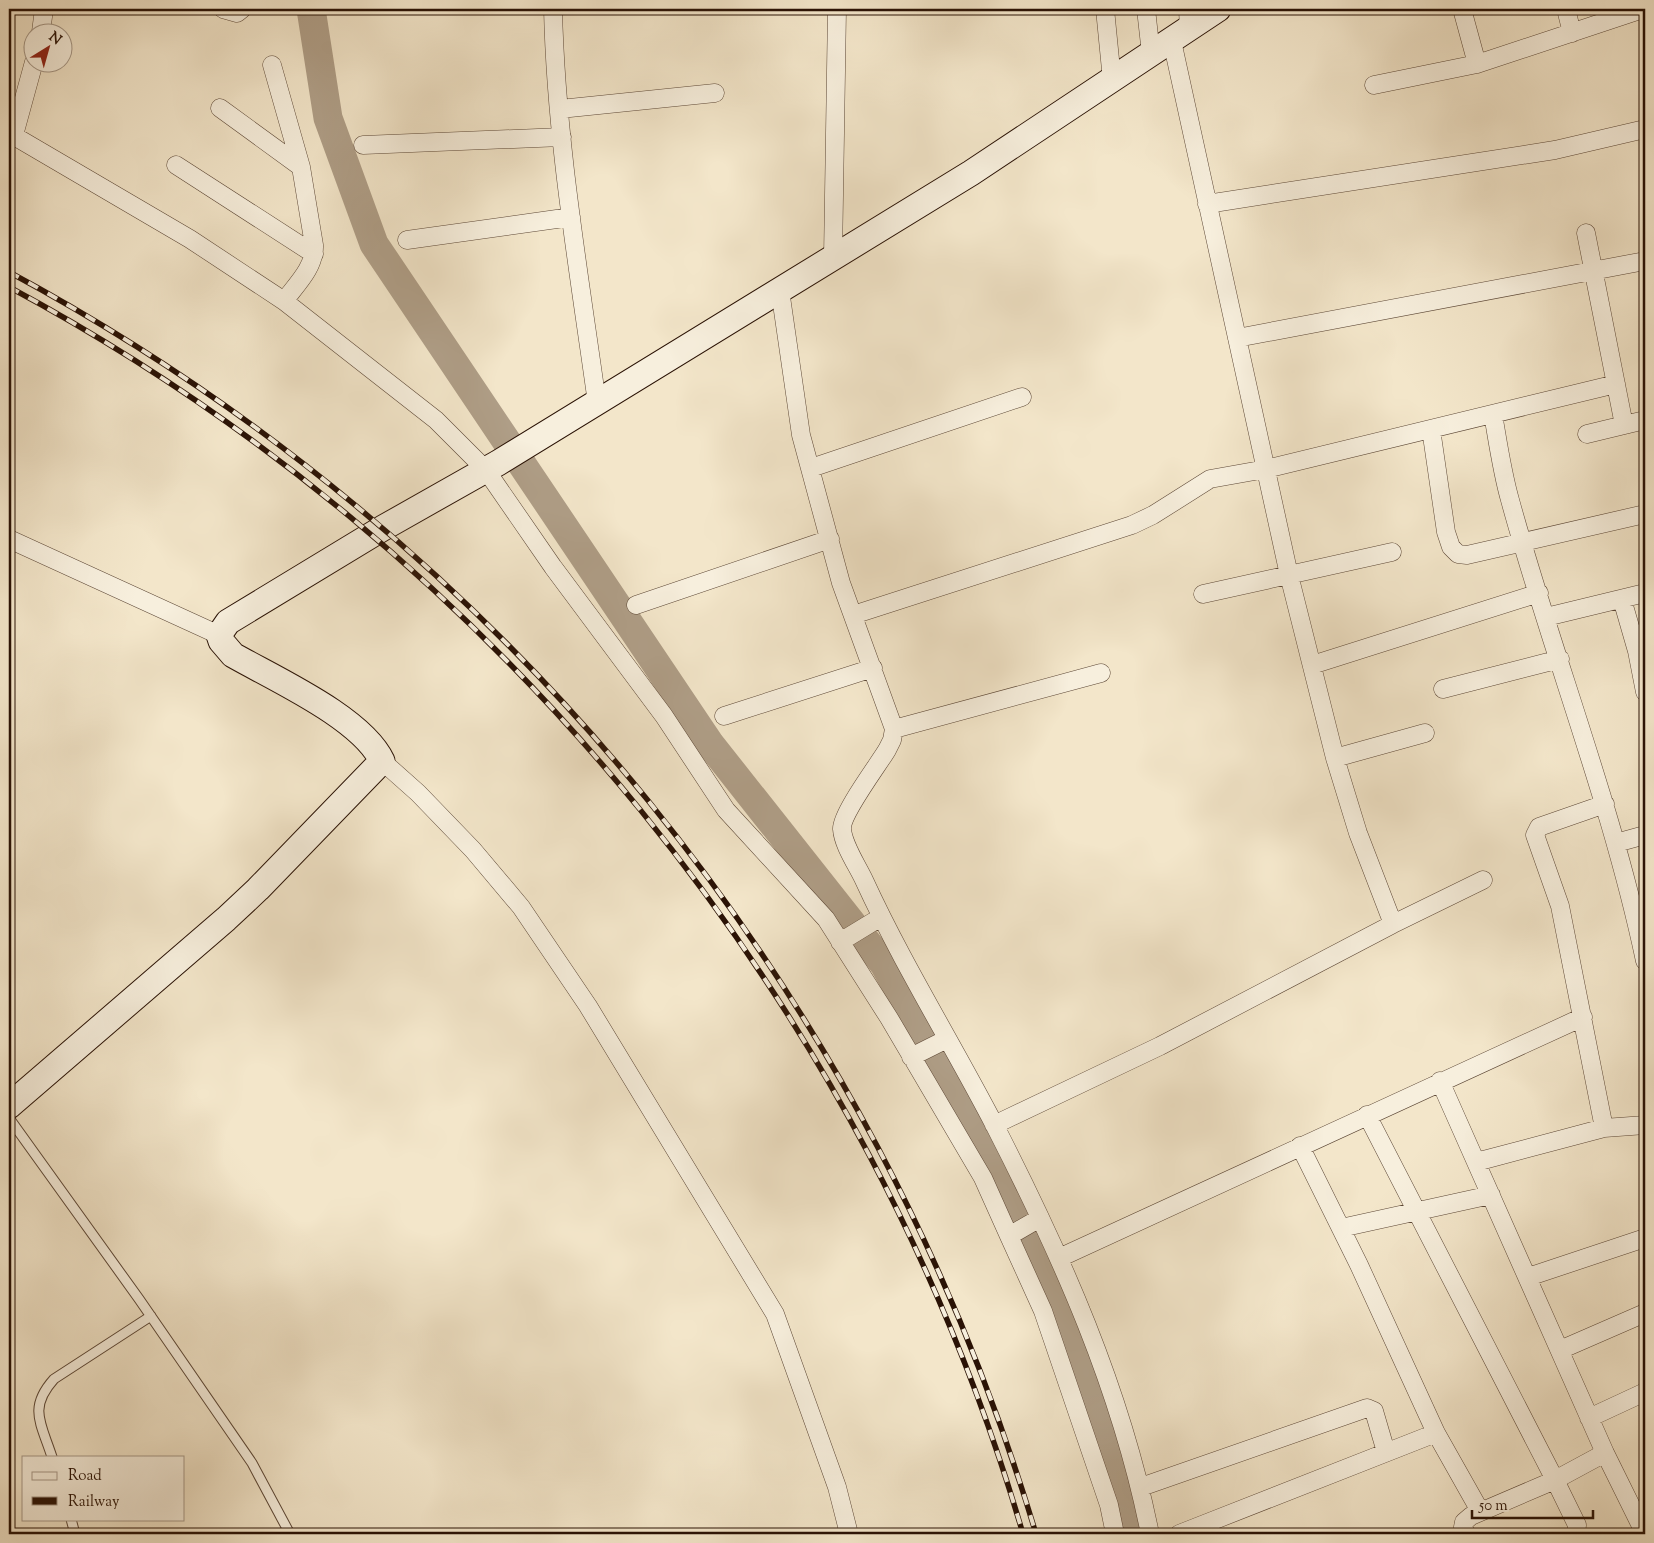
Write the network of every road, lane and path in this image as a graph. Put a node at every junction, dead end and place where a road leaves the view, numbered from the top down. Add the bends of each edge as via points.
1 (44, 9) edge
2 (223, 9) edge
3 (242, 9) edge
4 (553, 9) edge
5 (837, 9) edge
6 (1105, 9) edge
7 (1146, 9) edge
8 (1218, 9) edge
9 (1462, 9) edge
10 (1566, 9) edge
11 (1643, 9) edge
12 (42, 22) edge
13 (1175, 33) edge
14 (1572, 33) junction
15 (1477, 64) junction
16 (272, 65) dead end
17 (31, 72) edge
18 (1112, 80) junction
19 (1374, 85) dead end
20 (715, 93) dead end
21 (220, 108) dead end
22 (560, 109) junction
23 (1645, 129) edge
24 (11, 134) edge
25 (562, 137) junction
26 (363, 145) dead end
27 (176, 165) dead end
28 (301, 168) junction
29 (1207, 204) junction
30 (571, 217) junction
31 (1586, 232) dead end
32 (407, 240) dead end
33 (314, 254) junction
34 (833, 258) junction
35 (1645, 261) edge
36 (1593, 271) junction
37 (780, 290) junction
38 (284, 301) junction
39 (1237, 338) junction
40 (1616, 384) junction
41 (1022, 397) dead end
42 (596, 403) junction
43 (1493, 414) junction
44 (1645, 420) edge
45 (1624, 425) junction
46 (1431, 429) junction
47 (1588, 434) dead end
48 (492, 467) junction
49 (811, 468) junction
50 (1266, 469) junction
51 (1645, 514) edge
52 (9, 539) edge
53 (830, 539) junction
54 (1523, 541) junction
55 (1392, 552) dead end
56 (1289, 575) junction
57 (1539, 593) junction
58 (1645, 593) edge
59 (1203, 594) dead end
60 (1622, 599) junction
61 (636, 605) dead end
62 (853, 615) junction
63 (1546, 617) junction
64 (219, 635) junction
65 (1560, 659) junction
66 (1312, 665) junction
67 (874, 668) junction
68 (1102, 672) dead end
69 (1443, 689) dead end
70 (1645, 692) edge
71 (724, 716) dead end
72 (894, 729) junction
73 (1425, 733) dead end
74 (1335, 758) junction
75 (382, 760) junction
76 (1605, 804) junction
77 (1645, 835) edge
78 (1616, 843) junction
79 (1483, 880) dead end
80 (881, 917) junction
81 (1641, 919) edge
82 (1393, 924) junction
83 (840, 942) junction
84 (1645, 961) edge
85 (1583, 1017) junction
86 (947, 1039) junction
87 (911, 1056) junction
88 (1440, 1081) junction
89 (9, 1106) edge
90 (1367, 1115) junction
91 (9, 1118) edge
92 (994, 1125) junction
93 (1645, 1125) edge
94 (1604, 1128) junction
95 (1300, 1146) junction
96 (1476, 1162) junction
97 (1491, 1195) junction
98 (1418, 1212) junction
99 (1040, 1218) junction
100 (1341, 1228) junction
101 (1009, 1236) junction
102 (1645, 1238) edge
103 (1060, 1258) junction
104 (1528, 1277) junction
105 (1645, 1313) edge
106 (151, 1316) junction
107 (1560, 1350) junction
108 (1645, 1392) edge
109 (1589, 1418) junction
110 (1436, 1432) junction
111 (1386, 1452) junction
112 (1605, 1453) junction
113 (52, 1456) edge
114 (1555, 1480) junction
115 (1141, 1487) junction
116 (1480, 1511) junction
117 (71, 1520) edge
118 (75, 1534) edge
119 (290, 1534) edge
120 (849, 1534) edge
121 (1116, 1534) edge
122 (1150, 1534) edge
123 (1179, 1534) edge
124 (1466, 1534) edge
125 (1576, 1534) edge
126 (1645, 1534) edge

1 - 12 street
2 - 3 street via 237,13
4 - 22 street
5 - 34 street
6 - 18 street
7 - 13 street
8 - 13 street
9 - 15 street
10 - 14 street
11 - 14 street
13 - 18 street
13 - 29 street
14 - 15 street
15 - 19 street
16 - 28 street
17 - 24 street
18 - 34 street via 971,173
20 - 22 street
21 - 28 street
22 - 25 street
23 - 29 street via 1554,150
24 - 38 street via 190,239
25 - 26 street
25 - 30 street
27 - 33 street
28 - 33 street
29 - 39 street
30 - 32 street
30 - 42 street
31 - 36 street
33 - 38 street via 309,268
34 - 37 street
35 - 36 street
36 - 39 street
36 - 40 street
37 - 42 street
37 - 49 street via 801,435
38 - 48 street
39 - 50 street
40 - 43 street
40 - 45 street
41 - 49 street
42 - 48 street
43 - 46 street
43 - 54 street via 1510,500
44 - 45 street
45 - 47 street
46 - 50 street
46 - 54 street via 1451,547 1458,554 1467,555
48 - 64 street via 235,616
48 - 83 street via 553,567 664,716 726,810 826,919
49 - 53 street
50 - 56 street
50 - 62 street via 1210,479 1132,525
51 - 54 street
52 - 64 street
53 - 61 street
53 - 62 street
54 - 57 street
55 - 56 street
56 - 59 street
56 - 66 street
57 - 63 street
57 - 66 street
58 - 60 street
60 - 63 street
60 - 70 street
62 - 67 street
63 - 65 street
64 - 75 street via 233,655 349,722 373,745
65 - 69 street
65 - 76 street
66 - 74 street
67 - 71 street
67 - 72 street
68 - 72 street
72 - 80 street via 887,750 849,809 842,828
73 - 74 street
74 - 82 street via 1358,833
75 - 89 street via 226,919
75 - 120 street via 473,850 521,907 588,1006 760,1289 775,1314 836,1487
76 - 78 street
76 - 85 street via 1544,825 1535,832 1560,906
77 - 78 street
78 - 81 street
79 - 82 street
80 - 83 street
80 - 86 street
81 - 84 street
82 - 92 street via 1160,1046
83 - 87 street
85 - 88 street
85 - 94 street
86 - 87 street
86 - 92 street
87 - 101 street via 983,1178
88 - 90 street
88 - 96 street
90 - 95 street
90 - 98 street
91 - 106 lane
92 - 99 street
93 - 94 street
94 - 96 street
95 - 100 street
95 - 103 street
96 - 97 street
97 - 98 street
97 - 104 street
98 - 100 street
98 - 114 street
99 - 101 street
99 - 103 street
100 - 110 street
101 - 121 street via 1043,1311
102 - 104 street
103 - 115 street via 1099,1351
104 - 107 street
105 - 107 street
106 - 113 lane via 54,1379 42,1393 38,1407
106 - 119 lane via 252,1463
107 - 109 street
108 - 109 street
109 - 112 street
110 - 111 street
110 - 116 street
111 - 115 street via 1374,1411 1367,1408
111 - 123 street
112 - 114 street
112 - 126 street
114 - 116 street
114 - 125 street via 1577,1525
115 - 122 street
116 - 124 street via 1464,1522
117 - 118 lane

